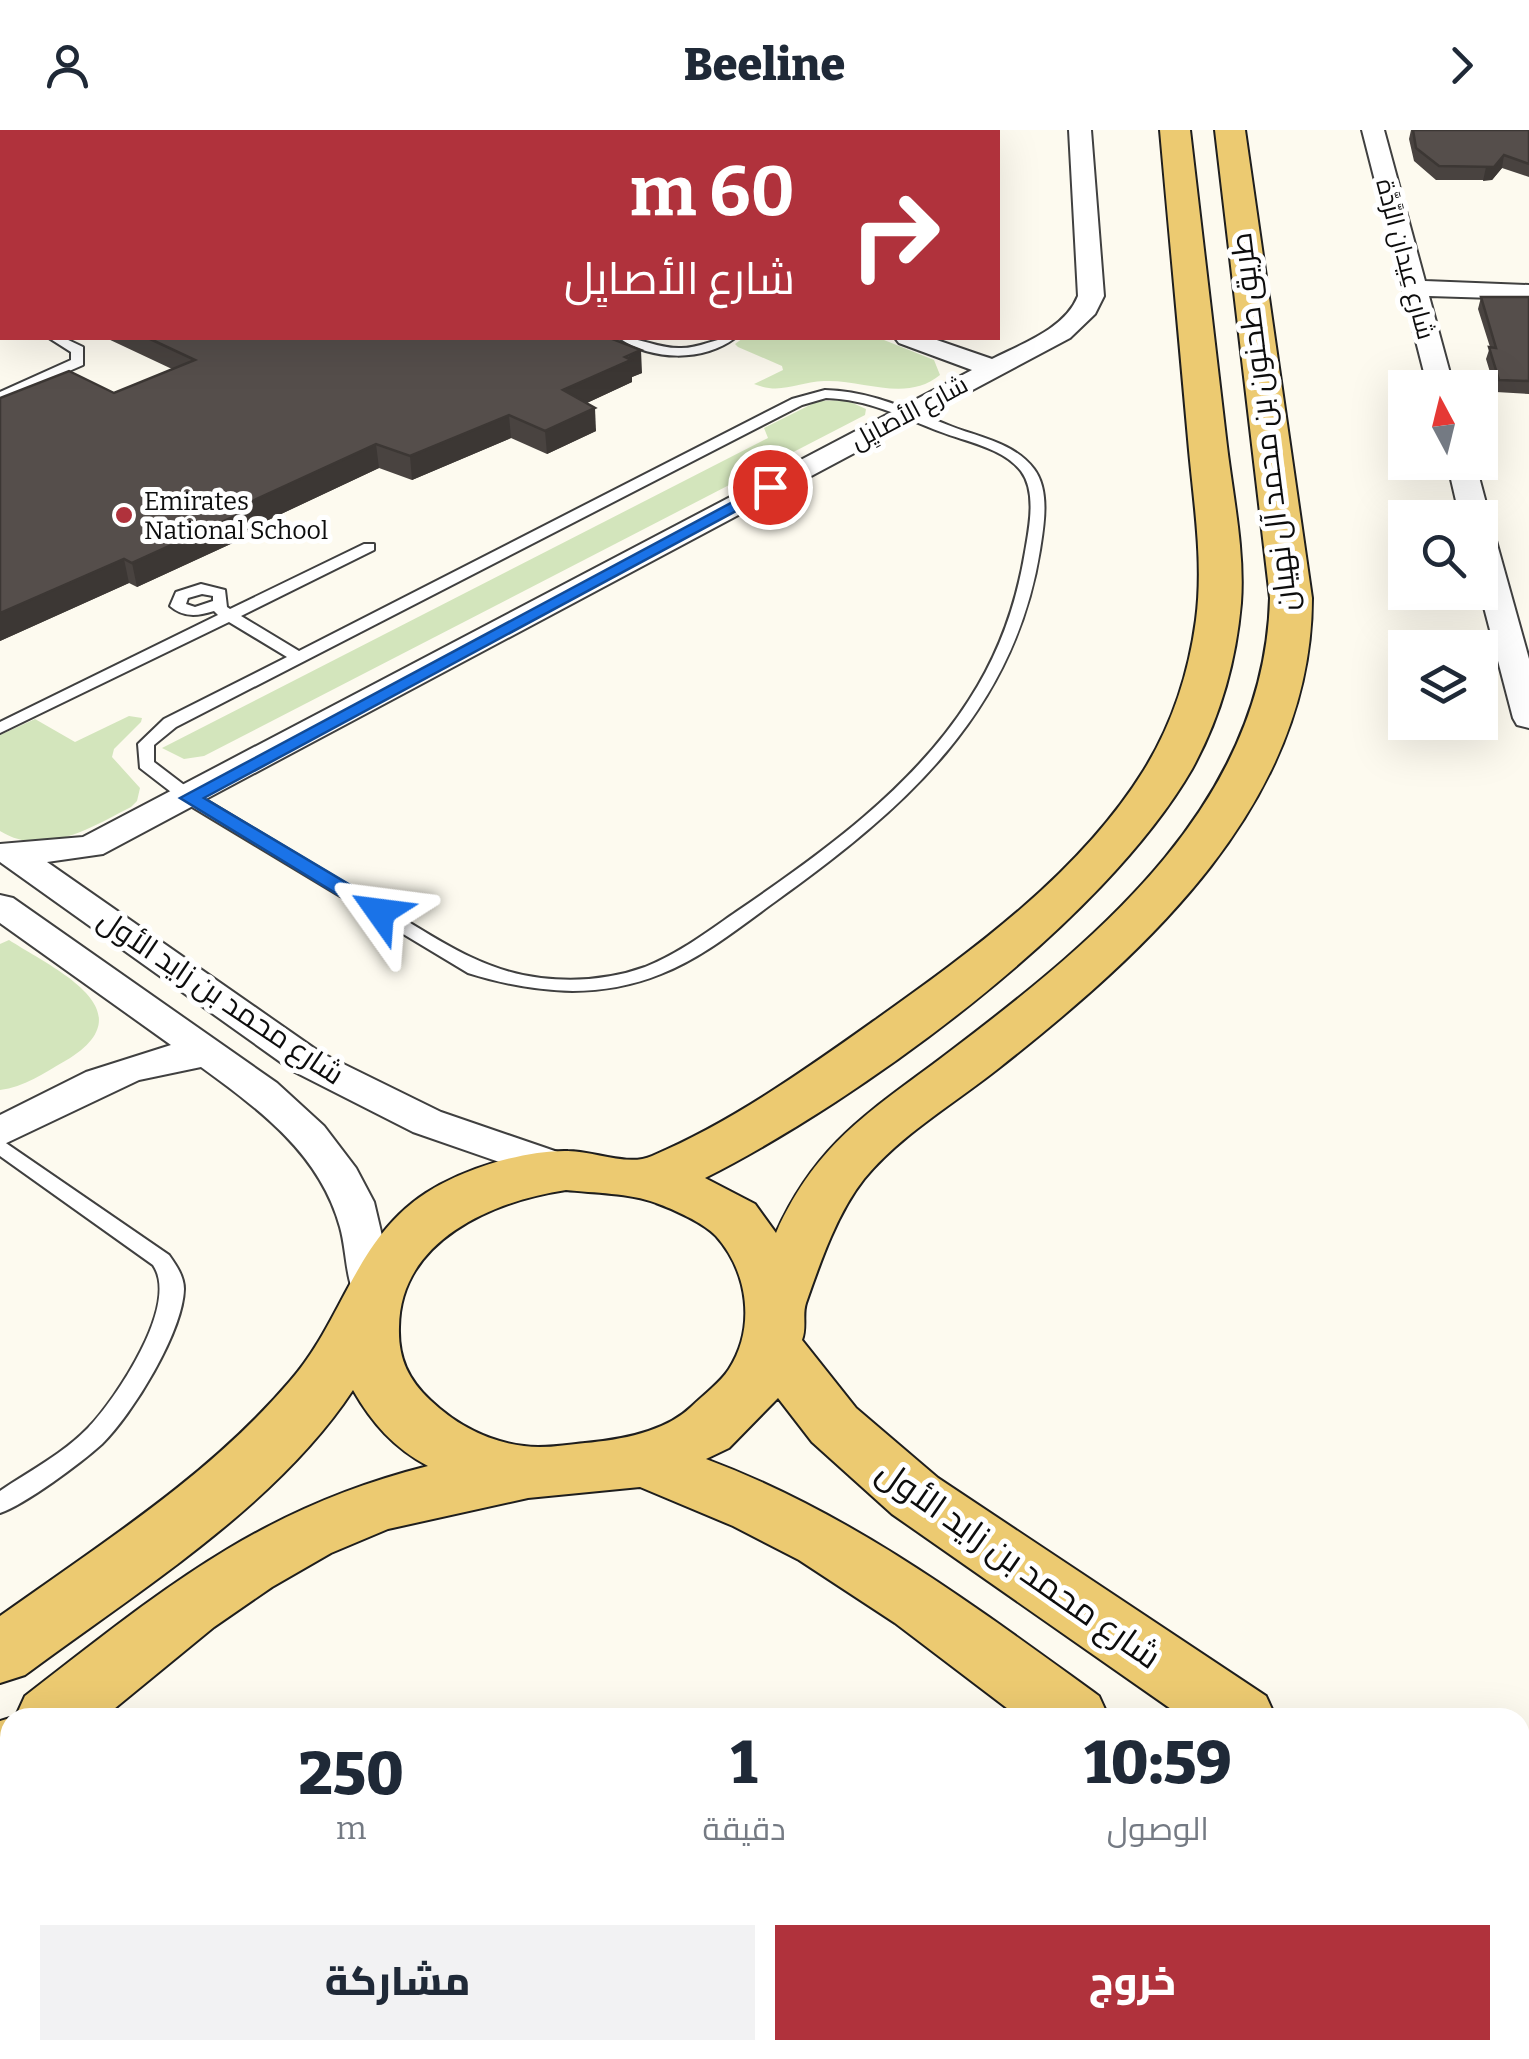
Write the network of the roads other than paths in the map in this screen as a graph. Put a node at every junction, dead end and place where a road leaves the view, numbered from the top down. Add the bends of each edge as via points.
1 (1080, 130) edge
2 (1175, 130) edge
3 (1230, 130) edge
4 (1373, 130) edge
5 (1412, 288) junction
6 (1529, 292) edge
7 (59, 340) edge
8 (632, 340) edge
9 (725, 340) edge
10 (914, 340) edge
11 (992, 368) junction
12 (1436, 370) edge
13 (0, 397) edge
14 (906, 414) junction
15 (369, 547) dead end
16 (1498, 603) edge
17 (222, 611) junction
18 (300, 658) junction
19 (1529, 718) edge
20 (0, 728) edge
21 (190, 798) junction
22 (91, 847) junction
23 (7, 851) edge
24 (69, 894) junction
25 (0, 906) edge
26 (144, 1008) junction
27 (207, 1054) junction
28 (112, 1072) junction
29 (0, 1132) edge
30 (0, 1146) edge
31 (566, 1170) junction
32 (655, 1178) junction
33 (370, 1303) junction
34 (776, 1323) junction
35 (640, 1462) junction
36 (535, 1473) junction
37 (0, 1503) edge
38 (0, 1654) edge
39 (63, 1708) edge
40 (1060, 1708) edge
41 (1226, 1708) edge

1 - 11 street, شارع الأصايِل via 1091,296 1061,333
2 - 32 main road, طريق طحنون بن محمد آل نهيان via 1221,576 1214,646 1183,739 1116,840 1006,948 810,1094
3 - 34 main road, طريق طحنون بن محمد آل نهيان via 1289,575 1288,645 1270,715 1242,782 1149,910 1057,995 846,1164 822,1201
4 - 5 street, شارع عِيدان الرَّدَّة
5 - 6 street
5 - 12 street, شارع عِيدان الرَّدَّة
7 - 13 lane via 78,350 78,362
8 - 9 lane via 679,354
10 - 11 street
11 - 14 street, شارع الأصايِل
14 - 18 lane via 858,395 797,402
14 - 21 street, شارع الأصايِل
14 - 21 lane via 998,449 1032,477 1034,554 1011,637 966,716 880,812 676,960 600,984 546,985 475,969
15 - 17 lane
16 - 19 street
17 - 18 lane
17 - 20 lane
18 - 21 lane via 170,723 146,744 146,764
21 - 22 street, شارع الأصايِل
22 - 23 street
22 - 24 street
23 - 24 street, شارع محمد بن زايد الأول
24 - 31 street, شارع محمد بن زايد الأول via 307,1062 427,1122
25 - 26 street, شارع محمد بن زايد الأول
26 - 27 street, شارع محمد بن زايد الأول
26 - 28 street via 137,1040
27 - 28 street via 159,1058
27 - 33 street, شارع محمد بن زايد الأول via 302,1124 331,1158 354,1198 368,1243
28 - 29 street
30 - 37 lane via 160,1260 173,1288 132,1389 109,1421
31 - 32 main road
31 - 33 main road via 503,1182 446,1208 401,1245
32 - 34 main road via 708,1200 748,1233 768,1264
33 - 36 main road via 373,1370 406,1418 462,1454
33 - 38 main road via 314,1397 281,1432 154,1540
34 - 35 main road via 748,1394 701,1434
34 - 41 main road, شارع محمد بن زايد الأول via 834,1425 915,1496
35 - 36 main road
35 - 40 main road via 706,1484 824,1542
36 - 39 main road via 404,1497 280,1549 221,1585

